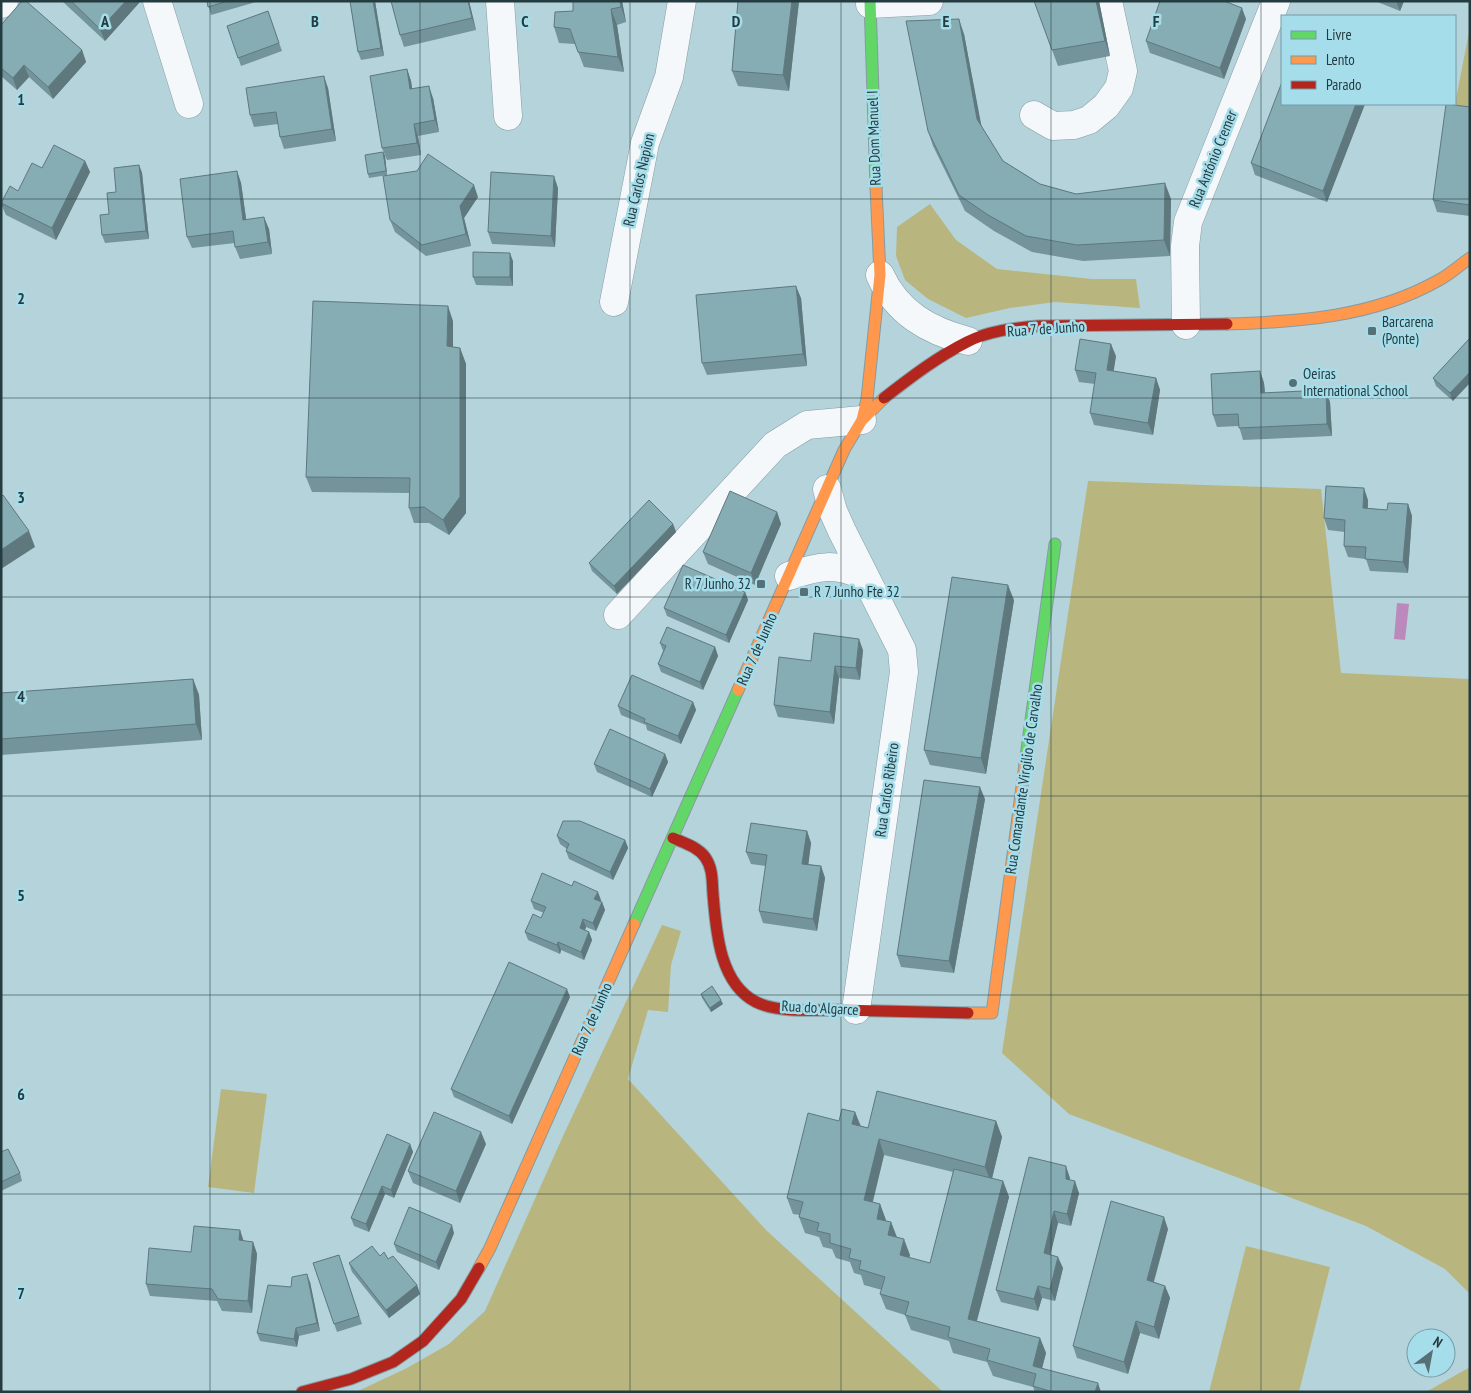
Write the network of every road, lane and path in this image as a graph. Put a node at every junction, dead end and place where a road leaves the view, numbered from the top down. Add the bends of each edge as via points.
1 (4, 1) edge
2 (157, 1) edge
3 (500, 1) edge
4 (682, 1) edge
5 (929, 1) edge
6 (1108, 1) edge
7 (1276, 1) edge
8 (870, 3) edge
9 (1, 4) edge
10 (189, 104) dead end
11 (1034, 115) dead end
12 (508, 116) dead end
13 (1470, 258) edge
14 (880, 275) junction
15 (614, 302) dead end
16 (1186, 325) junction
17 (968, 341) junction
18 (862, 420) junction
19 (827, 489) junction
20 (1055, 544) dead end
21 (789, 576) junction
22 (865, 577) junction
23 (618, 615) dead end
24 (673, 838) junction
25 (856, 1010) junction
26 (992, 1013) joint
27 (302, 1392) edge

1 - 9 street
2 - 10 street
3 - 12 street
4 - 15 street, Rua Carlos Napion via 669,77 645,143
5 - 8 street
6 - 11 street via 1123,71 1119,88 1106,106 1089,120 1074,125 1054,126
7 - 16 street, Rua António Cremer via 1188,222 1185,246
8 - 14 main road, Rua Dom Manuel I
13 - 16 main road, Rua 7 de Junho via 1427,287 1366,311 1307,320
14 - 17 street, Rua Dom Manuel I via 887,292 918,321 948,336
14 - 18 main road, Rua Dom Manuel I
16 - 17 main road, Rua 7 de Junho via 1038,326 1007,329
17 - 18 main road, Rua 7 de Junho via 923,368 878,402
18 - 19 main road, Rua 7 de Junho
18 - 23 street via 807,425 775,445
19 - 21 main road, Rua 7 de Junho
19 - 22 street, Rua Carlos Ribeiro via 833,511
20 - 26 main road, Rua Comandante Virgílio de Carvalho
21 - 22 street via 827,566
21 - 24 main road, Rua 7 de Junho
22 - 25 street, Rua Carlos Ribeiro via 902,650 904,672
24 - 25 main road, Rua do Algarce via 704,855 713,870 718,942 740,991 756,1002 784,1008
24 - 27 main road, Rua 7 de Junho via 490,1248 461,1299 423,1341 393,1362 351,1379
25 - 26 main road, Rua do Algarce

